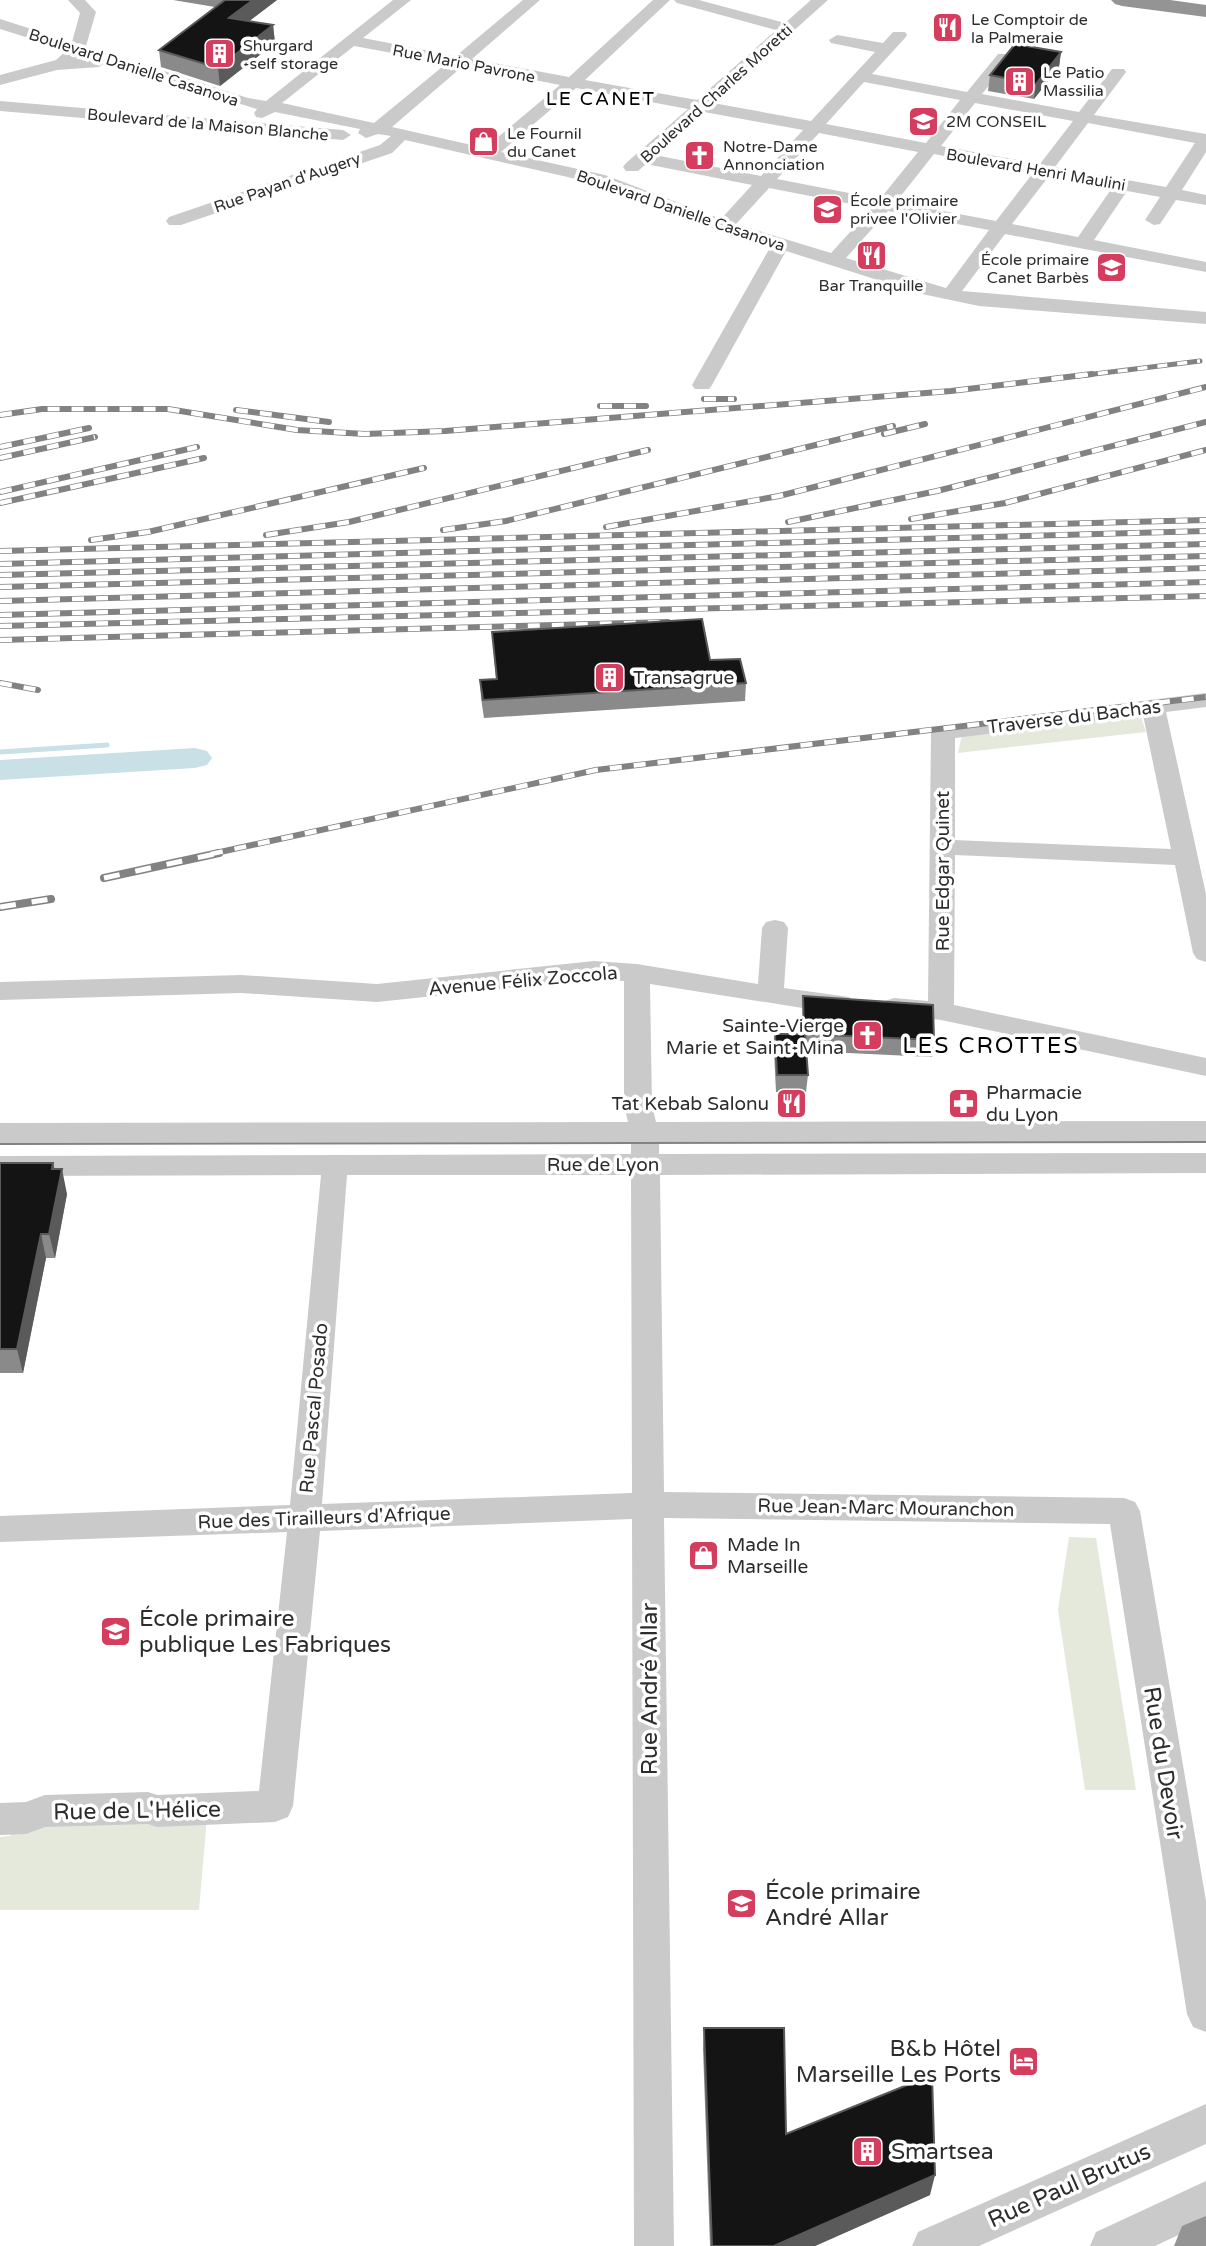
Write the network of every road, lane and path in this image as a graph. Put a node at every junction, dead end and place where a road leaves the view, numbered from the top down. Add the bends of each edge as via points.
1 (76, 0) edge
2 (403, 0) edge
3 (532, 0) edge
4 (662, 0) edge
5 (682, 0) edge
6 (820, 0) edge
7 (1197, 0) edge
8 (1127, 1) edge
9 (1206, 1) edge
10 (1206, 12) edge
11 (0, 24) edge
12 (789, 29) junction
13 (899, 35) dead end
14 (837, 40) dead end
15 (352, 41) junction
16 (76, 48) junction
17 (887, 49) junction
18 (1004, 57) edge
19 (113, 60) junction
20 (458, 62) junction
21 (57, 65) junction
22 (1118, 72) dead end
23 (861, 77) junction
24 (0, 80) edge
25 (572, 83) junction
26 (971, 98) junction
27 (245, 102) junction
28 (0, 106) edge
29 (273, 106) junction
30 (701, 107) junction
31 (257, 116) junction
32 (1085, 118) junction
33 (234, 125) junction
34 (370, 127) junction
35 (814, 128) junction
36 (307, 133) junction
37 (325, 134) junction
38 (416, 139) junction
39 (397, 140) junction
40 (1206, 140) edge
41 (929, 149) junction
42 (488, 154) junction
43 (642, 158) junction
44 (1045, 171) junction
45 (764, 182) junction
46 (611, 185) junction
47 (1122, 185) junction
48 (1170, 194) junction
49 (1206, 200) edge
50 (884, 205) junction
51 (1153, 220) dead end
52 (175, 221) dead end
53 (724, 226) junction
54 (1001, 228) junction
55 (1083, 243) junction
56 (781, 244) junction
57 (834, 261) junction
58 (1206, 267) edge
59 (950, 295) junction
60 (1206, 318) edge
61 (702, 386) dead end
62 (1206, 700) edge
63 (1153, 706) junction
64 (943, 732) joint
65 (942, 847) junction
66 (1187, 858) junction
67 (775, 928) dead end
68 (1206, 953) edge
69 (646, 974) junction
70 (0, 991) edge
71 (770, 995) junction
72 (941, 1011) junction
73 (1206, 1067) edge
74 (645, 1132) junction
75 (1206, 1132) edge
76 (0, 1133) edge
77 (1206, 1163) edge
78 (645, 1164) junction
79 (0, 1166) edge
80 (334, 1177) dead end
81 (649, 1505) junction
82 (1124, 1511) joint
83 (304, 1517) junction
84 (0, 1529) edge
85 (275, 1806) joint
86 (0, 1819) edge
87 (1206, 2014) edge
88 (1206, 2124) edge
89 (1206, 2201) edge
90 (654, 2246) edge
91 (932, 2246) edge
92 (1110, 2246) edge

1 - 16 street via 88,12
2 - 15 street
3 - 20 street
4 - 25 street
5 - 12 street
6 - 12 street, Boulevard Charles Moretti
7 - 9 highway
8 - 10 highway
11 - 16 street, Boulevard Danielle Casanova
12 - 30 street, Boulevard Charles Moretti
13 - 17 street
14 - 17 street
15 - 20 street, Rue Mario Pavrone
15 - 29 street via 274,100
16 - 19 street, Boulevard Danielle Casanova
16 - 21 street
17 - 23 street
18 - 26 street
19 - 21 street
19 - 27 street, Boulevard Danielle Casanova
20 - 25 street, Rue Mario Pavrone
20 - 34 street
21 - 24 street
22 - 32 street
23 - 26 street
23 - 35 street
25 - 30 street, Rue Mario Pavrone
25 - 42 street
26 - 32 street
26 - 41 street
27 - 29 street, Boulevard Danielle Casanova
27 - 31 street via 258,111
28 - 33 street, Boulevard de la Maison Blanche
29 - 31 street
29 - 34 street, Boulevard Danielle Casanova
30 - 35 street, Boulevard Henri Maulini
30 - 43 street, Boulevard Charles Moretti
31 - 33 street
32 - 40 street
32 - 44 street
33 - 36 street, Boulevard de la Maison Blanche
34 - 36 street via 321,121 313,123
34 - 37 street via 367,133
34 - 38 street, Boulevard Danielle Casanova
35 - 41 street, Boulevard Henri Maulini
35 - 45 street
36 - 37 street, Boulevard de la Maison Blanche
37 - 39 street, Boulevard de la Maison Blanche
38 - 39 street, Boulevard de la Maison Blanche
38 - 42 street, Boulevard Danielle Casanova
39 - 52 street, Rue Payan d'Augery via 386,149
40 - 48 street
41 - 44 street, Boulevard Henri Maulini
41 - 50 street
42 - 46 street, Boulevard Danielle Casanova
43 - 45 street
43 - 46 street, Boulevard Charles Moretti
44 - 47 street, Boulevard Henri Maulini
44 - 54 street
45 - 50 street
45 - 53 street
46 - 53 street, Boulevard Danielle Casanova
47 - 48 street, Boulevard Henri Maulini
47 - 55 street
48 - 49 street, Boulevard Henri Maulini
48 - 51 street
50 - 54 street
50 - 57 street
53 - 56 street, Boulevard Danielle Casanova
54 - 55 street
54 - 59 street
55 - 58 street
56 - 57 street, Boulevard Danielle Casanova
56 - 61 street
57 - 59 street, Boulevard Danielle Casanova
59 - 60 street, Boulevard Danielle Casanova
62 - 63 street, Traverse du Bachas
63 - 64 street, Traverse du Bachas
63 - 66 street
64 - 65 street, Rue Edgar Quinet
65 - 66 street
65 - 72 street, Rue Edgar Quinet
66 - 68 street
67 - 71 street
69 - 70 street, Avenue Félix Zoccola via 594,970 377,993 241,984
69 - 71 street, Avenue Félix Zoccola
69 - 74 street, Rue André Allar via 657,1107
71 - 72 street, Avenue Félix Zoccola
72 - 73 street, Avenue Félix Zoccola
74 - 75 street, Rue de Lyon
74 - 76 street, Rue de Lyon
74 - 78 street, Rue André Allar
77 - 78 street, Rue de Lyon
78 - 79 street, Rue de Lyon
78 - 81 street, Rue André Allar
80 - 83 street, Rue Pascal Posado
81 - 82 street, Rue Jean-Marc Mouranchon
81 - 83 street, Rue des Tirailleurs d'Afrique
81 - 90 street, Rue André Allar
82 - 87 street, Rue du Devoir
83 - 84 street, Rue des Tirailleurs d'Afrique
83 - 85 street, Rue Pascal Posado
85 - 86 street, Rue de L'Hélice via 45,1811 26,1818
88 - 91 street, Rue Paul Brutus
89 - 92 street

